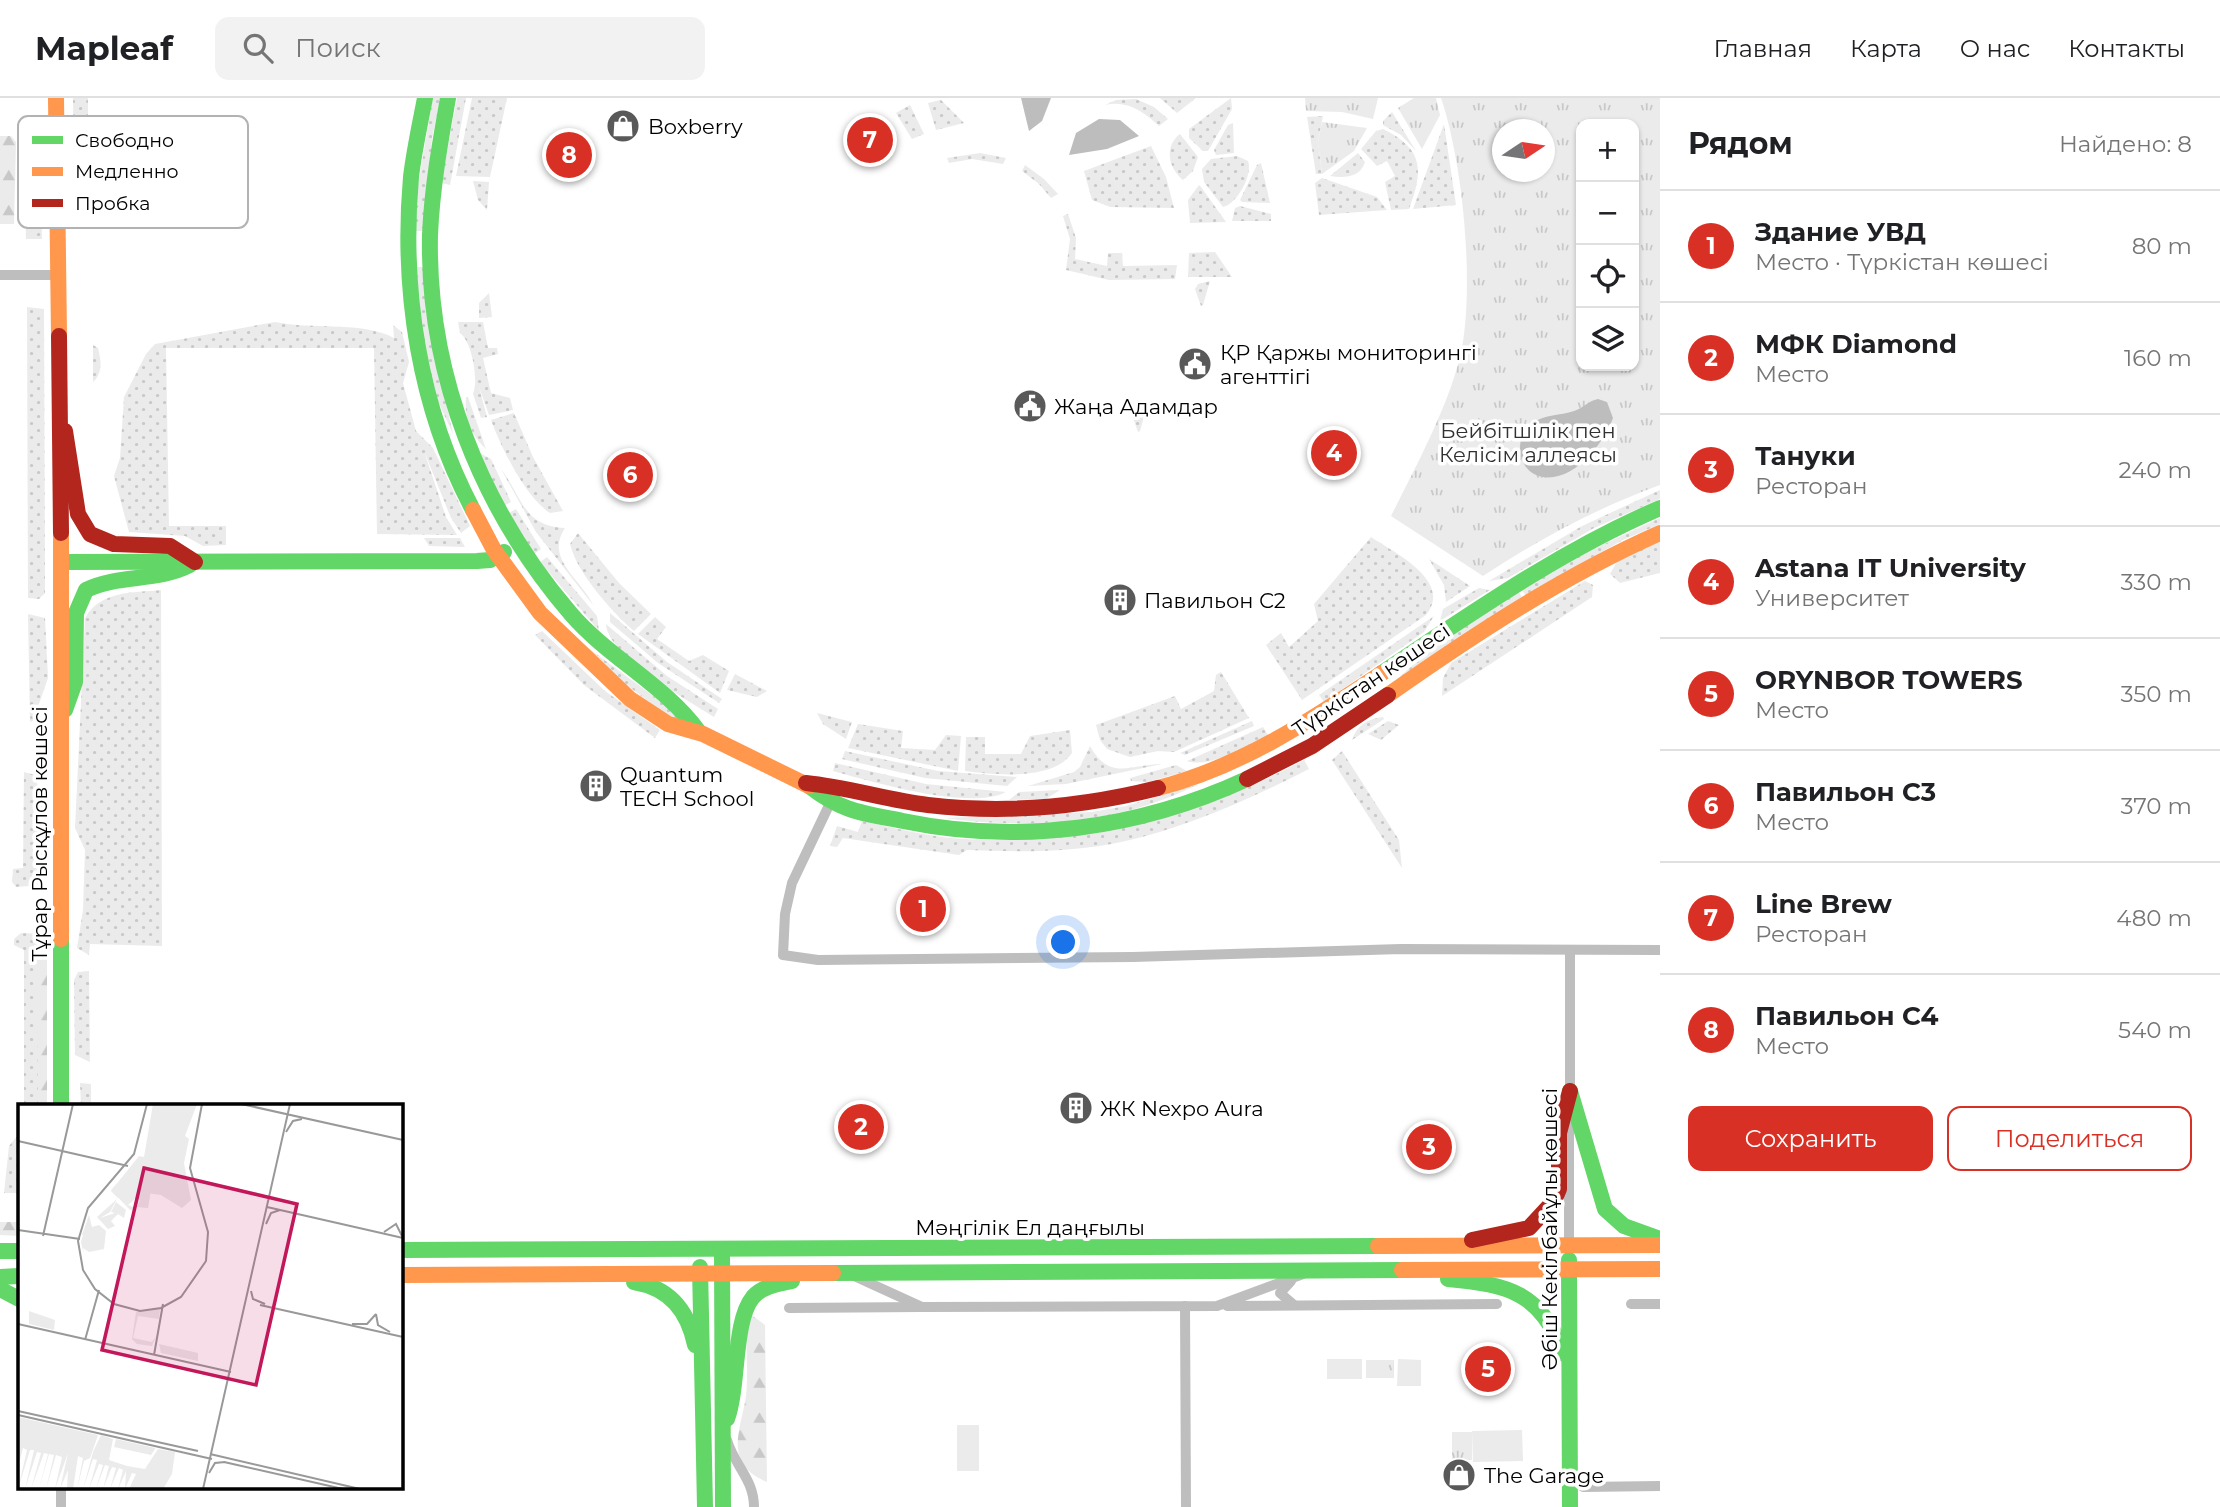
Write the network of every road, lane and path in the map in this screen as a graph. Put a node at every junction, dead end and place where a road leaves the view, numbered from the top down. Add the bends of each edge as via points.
1 (49, 98) edge
2 (56, 98) edge
3 (425, 98) edge
4 (448, 98) edge
5 (49, 116) edge
6 (56, 116) edge
7 (50, 228) edge
8 (58, 228) edge
9 (0, 275) edge
10 (51, 275) junction
11 (60, 418) junction
12 (1660, 508) edge
13 (1660, 533) edge
14 (516, 544) junction
15 (497, 556) junction
16 (61, 562) junction
17 (195, 562) junction
18 (60, 725) junction
19 (699, 732) junction
20 (806, 783) junction
21 (838, 785) junction
22 (830, 803) junction
23 (1660, 950) edge
24 (1570, 951) junction
25 (1570, 1091) junction
26 (61, 1104) edge
27 (1660, 1239) edge
28 (1660, 1245) edge
29 (1457, 1246) junction
30 (1569, 1247) junction
31 (402, 1250) edge
32 (700, 1250) junction
33 (0, 1251) edge
34 (18, 1251) edge
35 (722, 1251) junction
36 (1660, 1269) edge
37 (1312, 1270) junction
38 (1376, 1270) junction
39 (1569, 1270) junction
40 (841, 1273) junction
41 (576, 1274) junction
42 (402, 1275) edge
43 (700, 1275) junction
44 (722, 1275) junction
45 (18, 1276) edge
46 (0, 1277) edge
47 (0, 1289) edge
48 (18, 1298) edge
49 (1497, 1304) dead end
50 (1631, 1304) dead end
51 (1660, 1304) edge
52 (1294, 1305) junction
53 (1185, 1306) junction
54 (1217, 1306) junction
55 (922, 1307) junction
56 (789, 1308) dead end
57 (1569, 1369) junction
58 (703, 1372) junction
59 (723, 1427) junction
60 (1660, 1486) edge
61 (1583, 1487) dead end
62 (705, 1507) edge
63 (723, 1507) edge
64 (754, 1507) edge
65 (1186, 1507) edge
66 (1570, 1507) edge

1 - 5 street, Тұрар Рысқұлов көшесі
2 - 6 street, Тұрар Рысқұлов көшесі
3 - 15 street, Түркістан көшесі via 411,190 412,322 434,422 465,500
4 - 14 street, Түркістан көшесі via 434,176 429,259 435,325 456,414 482,483
7 - 10 street, Тұрар Рысқұлов көшесі
8 - 11 street, Тұрар Рысқұлов көшесі
9 - 10 street
10 - 16 street, Тұрар Рысқұлов көшесі via 56,540
11 - 16 street, Тұрар Рысқұлов көшесі
11 - 17 street via 74,463 76,509 87,531 112,542 178,546
12 - 21 street, Түркістан көшесі via 1602,533 1538,569 1310,722 1187,780 1100,803 1023,809 928,804
13 - 22 street, Түркістан көшесі via 1583,571 1486,628 1310,747 1239,783 1166,810 1096,826 1010,832 921,824
14 - 15 street
14 - 19 street, Түркістан көшесі via 588,632 635,674 682,707
15 - 17 street via 477,561
15 - 19 street, Түркістан көшесі via 580,656 670,726
16 - 17 street
16 - 18 street, Тұрар Рысқұлов көшесі
17 - 18 street via 159,577 104,581 86,590 76,613 75,682
18 - 26 street, Тұрар Рысқұлов көшесі
19 - 20 street, Түркістан көшесі
20 - 21 street, Түркістан көшесі
20 - 22 street, Түркістан көшесі
21 - 22 street
22 - 24 street via 792,883 783,955 818,960 1406,949
23 - 24 street
24 - 25 street, Әбіш Кекілбайұлы көшесі
25 - 27 street via 1598,1201 1631,1231
25 - 29 street via 1559,1133 1559,1189 1547,1212 1518,1233 1475,1238
25 - 30 street, Әбіш Кекілбайұлы көшесі
28 - 30 street, Мәңгілік Ел даңғылы
29 - 30 street, Мәңгілік Ел даңғылы
29 - 35 street, Мәңгілік Ел даңғылы
30 - 39 street, Әбіш Кекілбайұлы көшесі
31 - 32 street, Мәңгілік Ел даңғылы
32 - 35 street, Мәңгілік Ел даңғылы
32 - 43 street
33 - 34 street
35 - 44 street
36 - 39 street
37 - 38 street
37 - 40 street
37 - 52 street via 1282,1289 1283,1298
37 - 54 street
38 - 39 street
38 - 57 street via 1492,1283 1529,1297 1557,1330
39 - 57 street, Әбіш Кекілбайұлы көшесі
40 - 44 street
40 - 55 street
40 - 59 street via 774,1284 754,1296 739,1328 734,1400
41 - 42 street
41 - 43 street
41 - 58 street via 645,1282 672,1297 692,1329 696,1359
43 - 44 street
43 - 58 street
44 - 59 street
45 - 46 street
47 - 48 street
49 - 52 street
50 - 51 street
52 - 54 street
53 - 54 street
53 - 55 street
53 - 65 street
55 - 56 street
57 - 66 street, Әбіш Кекілбайұлы көшесі
58 - 62 street
59 - 63 street
59 - 64 street via 730,1451 751,1484
60 - 61 street

